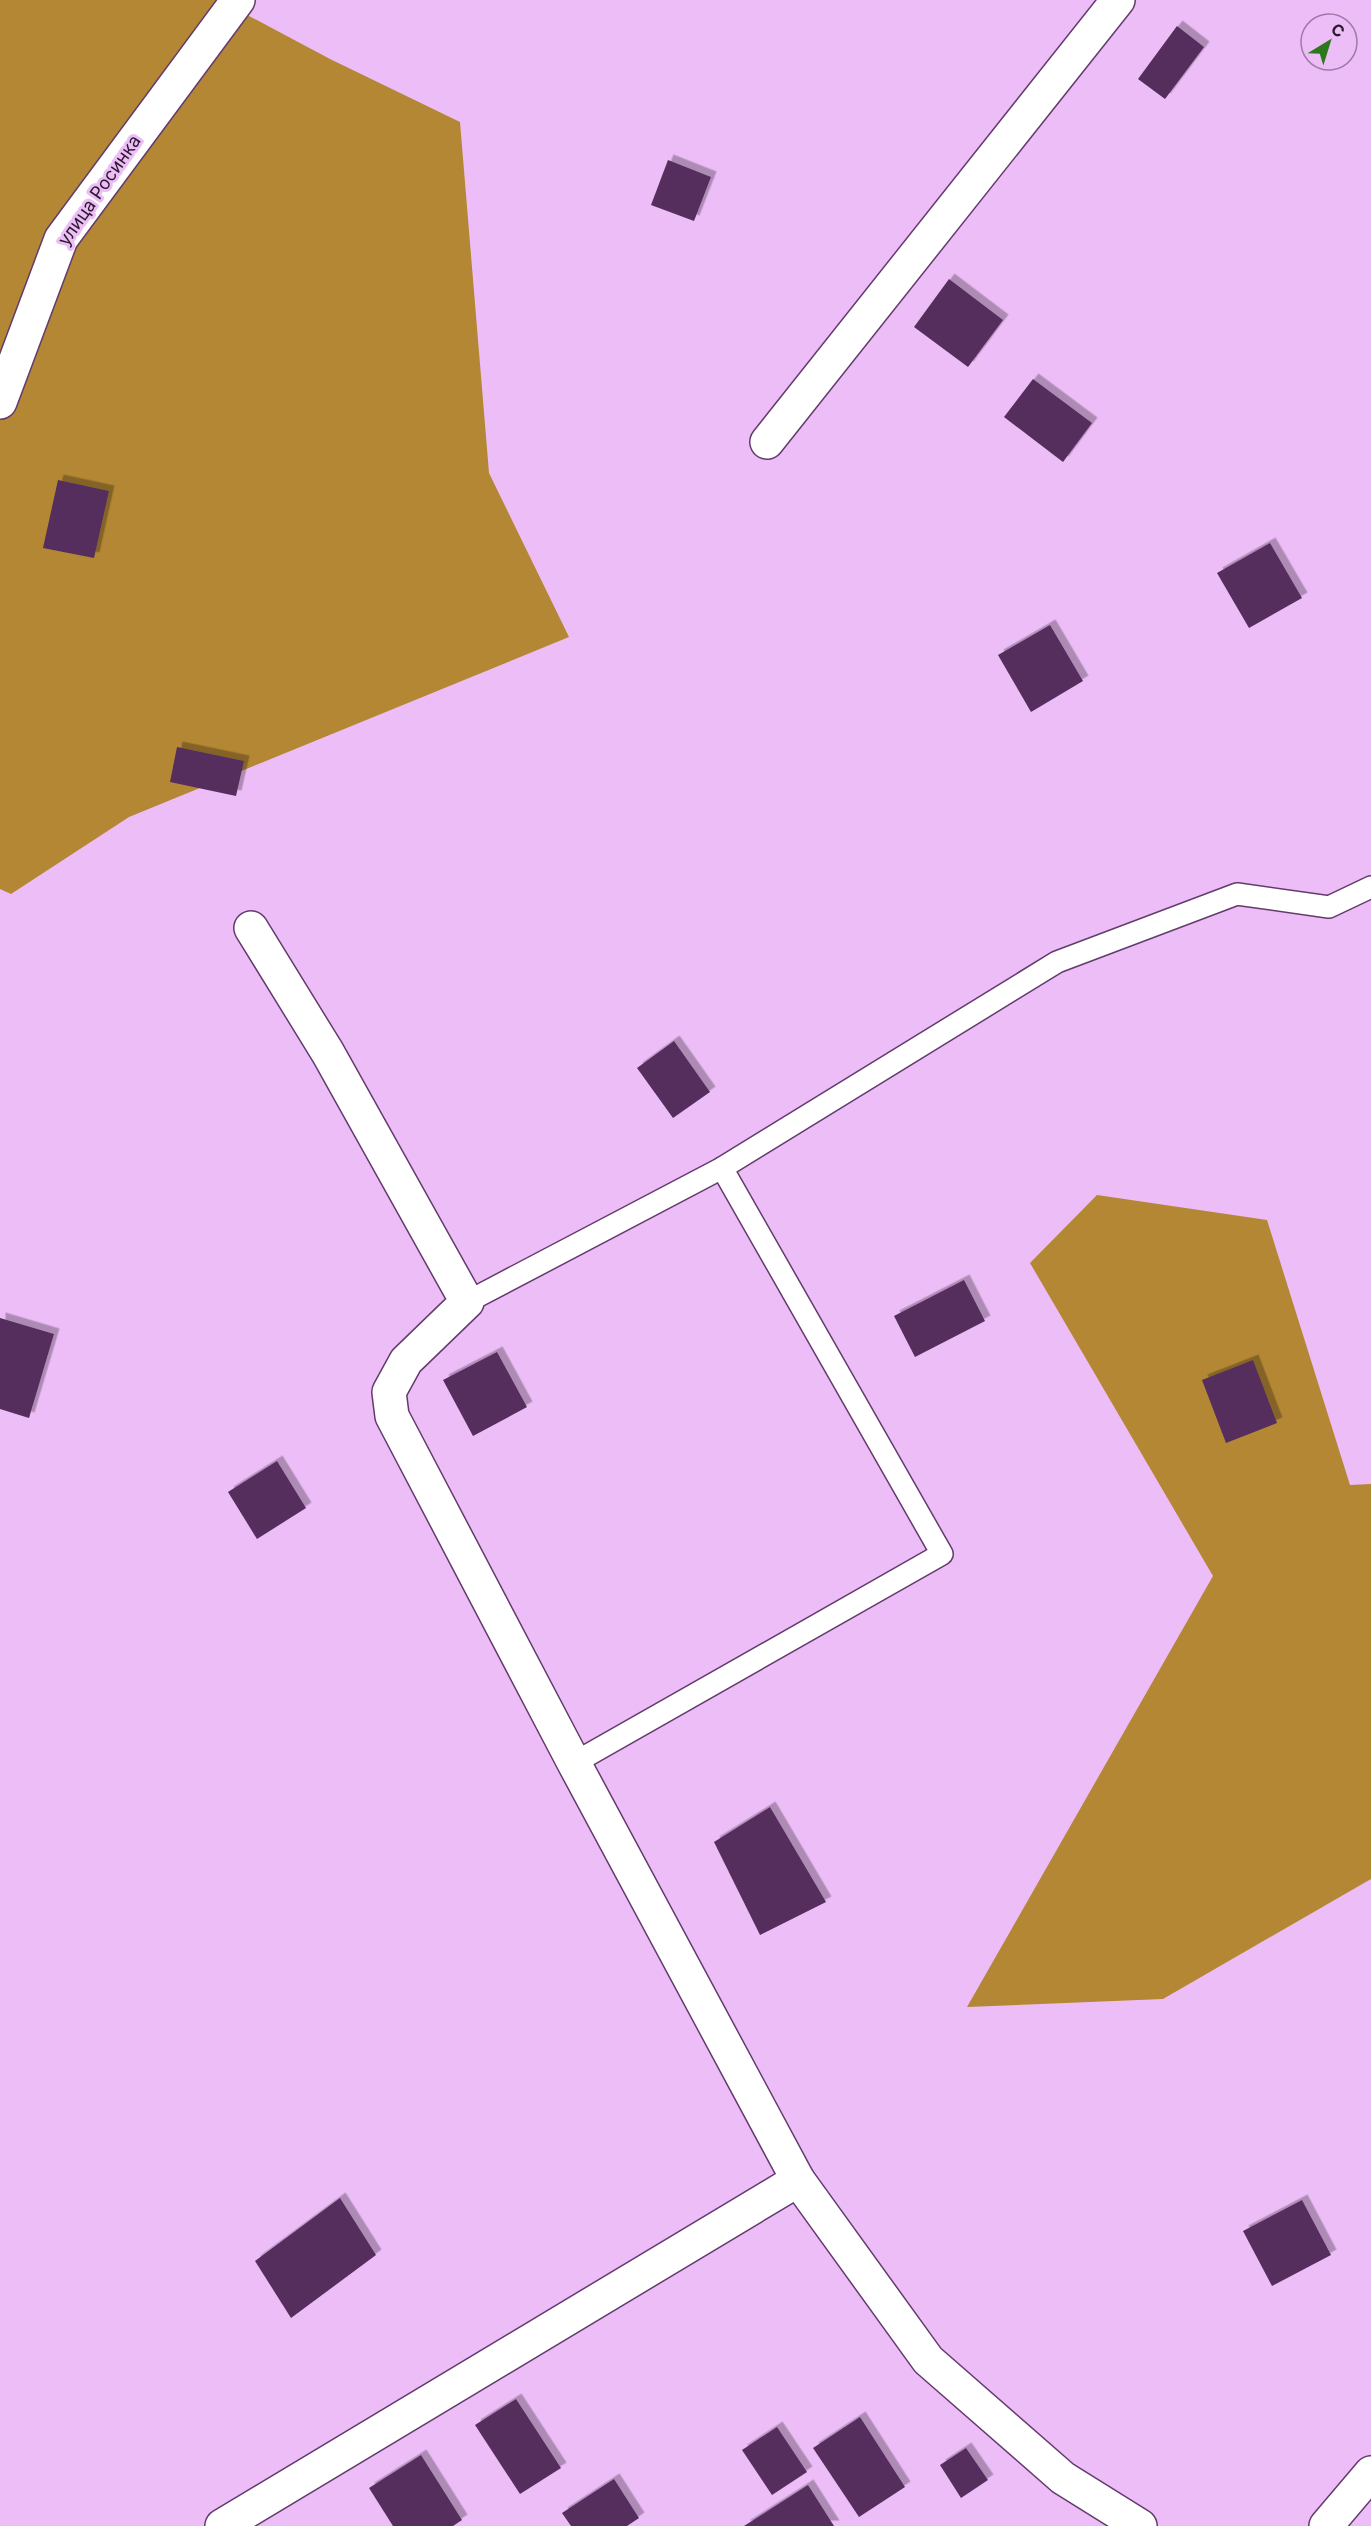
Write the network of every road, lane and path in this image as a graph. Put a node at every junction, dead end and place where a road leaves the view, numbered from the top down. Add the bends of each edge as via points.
1 (238, 0) edge
2 (1118, 0) edge
3 (0, 402) edge
4 (767, 442) dead end
5 (1371, 887) edge
6 (251, 928) dead end
7 (722, 1168) junction
8 (467, 1302) junction
9 (574, 1763) junction
10 (798, 2180) junction
11 (1371, 2473) edge
12 (222, 2526) edge
13 (1140, 2526) edge
14 (1326, 2526) edge

1 - 3 street, улица Росинка via 61,239
2 - 4 street
5 - 7 lane via 1329,907 1237,894 1057,962
6 - 8 street via 328,1053
7 - 8 lane
7 - 9 lane via 942,1554
8 - 9 street via 406,1361 388,1392 392,1416
9 - 10 street
10 - 12 street
10 - 13 street via 928,2360 1063,2478
11 - 14 street

